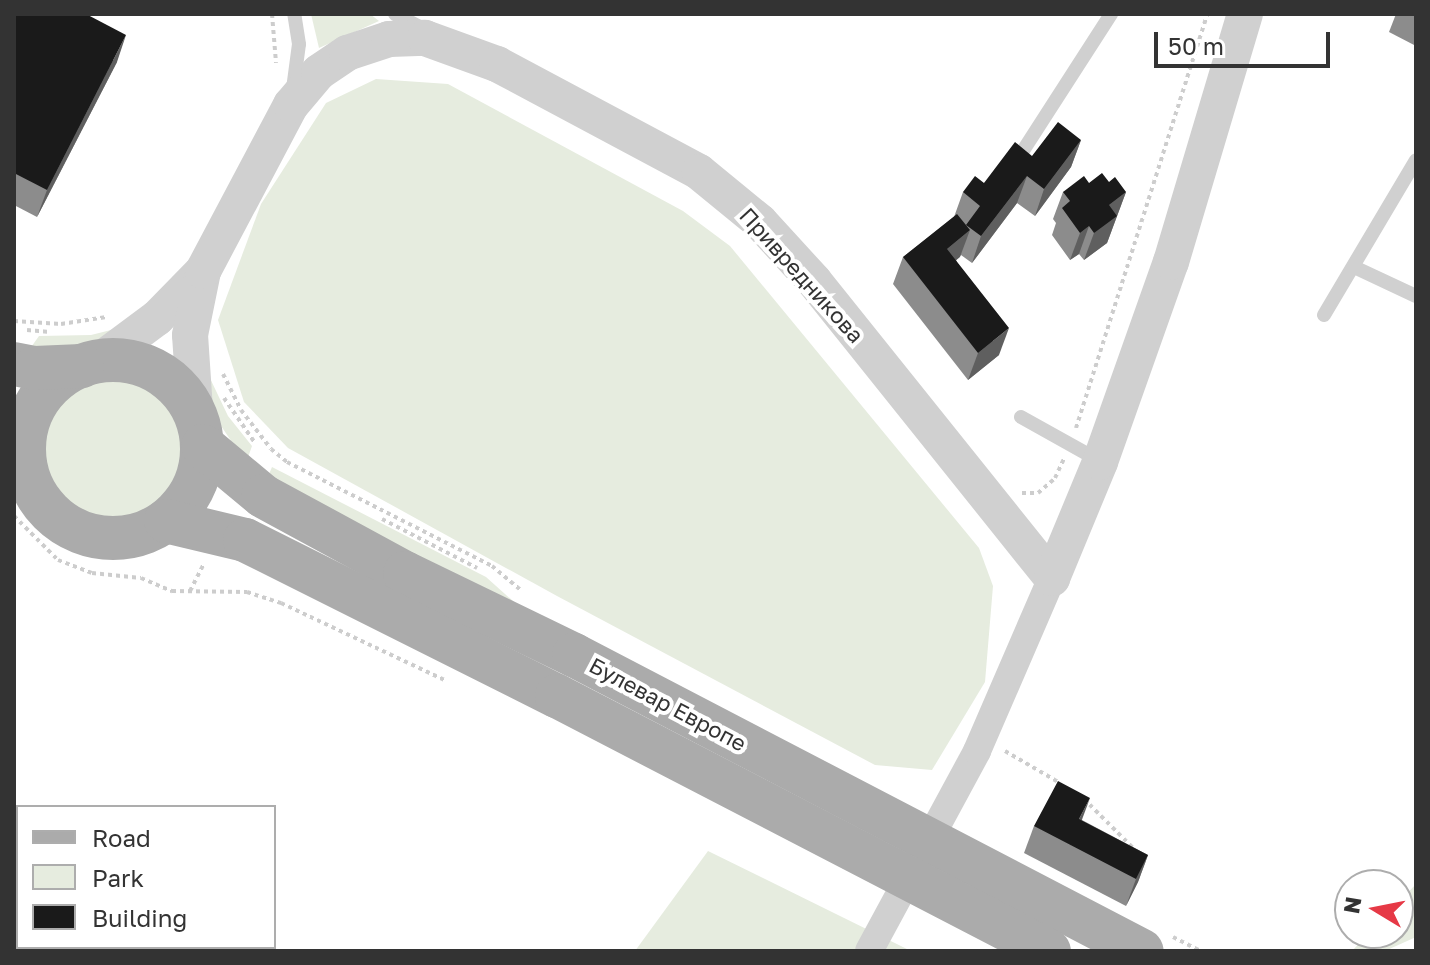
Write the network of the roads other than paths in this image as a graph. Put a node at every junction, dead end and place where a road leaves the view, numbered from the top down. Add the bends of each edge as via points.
1 (294, 14) edge
2 (395, 14) edge
3 (1111, 14) edge
4 (1245, 14) edge
5 (459, 48) junction
6 (282, 90) junction
7 (1017, 160) edge
8 (1416, 160) edge
9 (1354, 267) junction
10 (203, 271) junction
11 (1416, 296) edge
12 (1324, 315) dead end
13 (19, 347) edge
14 (80, 353) junction
15 (207, 416) junction
16 (1021, 417) dead end
17 (1085, 454) junction
18 (20, 460) edge
19 (166, 521) junction
20 (1052, 578) junction
21 (869, 951) edge
22 (1049, 951) edge
23 (1142, 951) edge

1 - 6 lane via 299,44
2 - 5 lane, Привредникова
3 - 7 lane
4 - 17 street via 1171,262
5 - 6 street via 425,38 389,39 347,53
5 - 20 street, Привредникова via 699,172 760,222 814,281
6 - 10 street
8 - 9 lane
9 - 11 lane
9 - 12 lane
10 - 14 street via 157,318
10 - 15 street via 190,335
13 - 14 main road, Булевар Европе via 35,368
14 - 15 main road, Булевар Европе via 158,373
14 - 18 main road via 41,395 29,418
15 - 19 main road via 193,488
15 - 23 main road, Булевар Европе, bridge via 263,496
16 - 17 lane
17 - 20 street
18 - 19 main road via 36,496 56,519 81,534 110,539 140,535
19 - 22 main road, Булевар Европе, bridge via 245,540
20 - 21 street via 982,738

